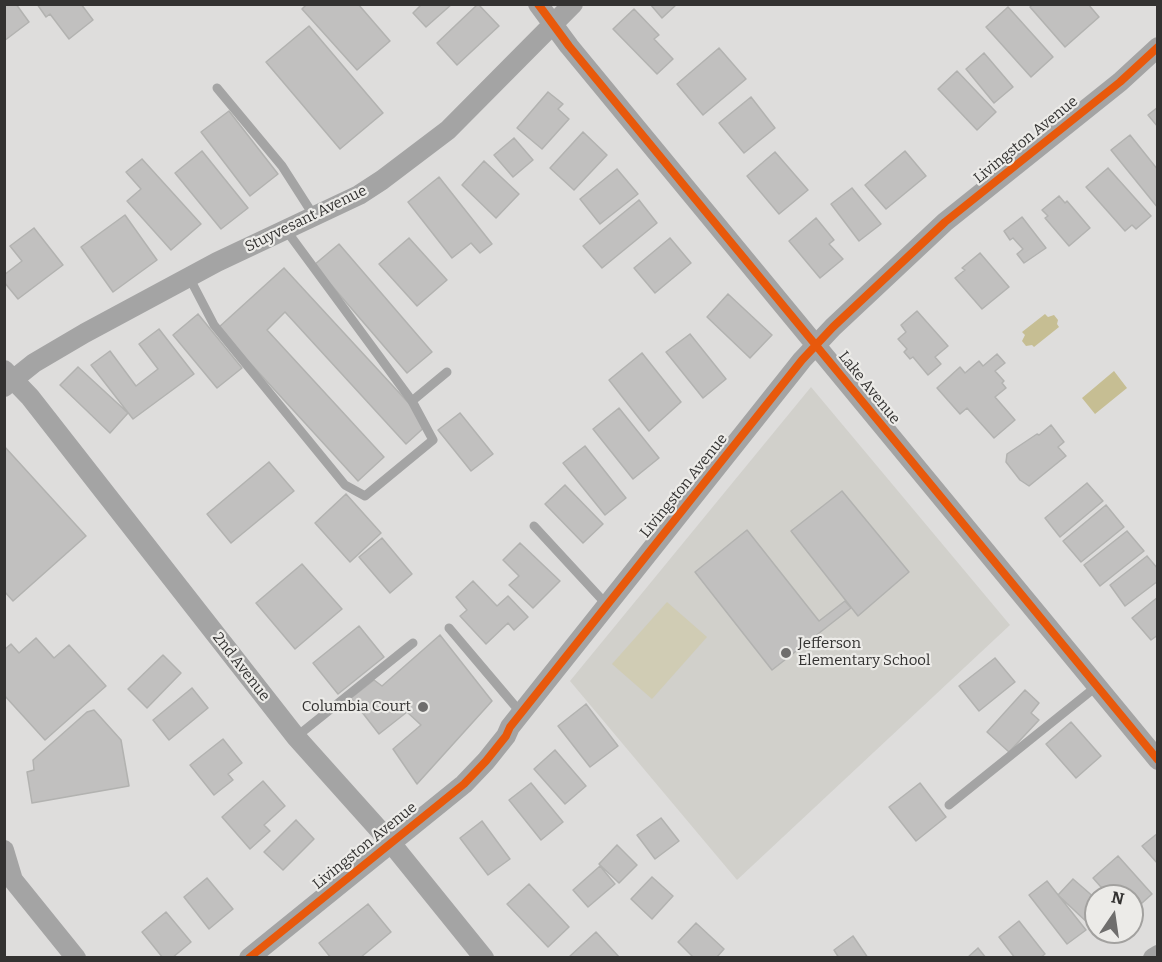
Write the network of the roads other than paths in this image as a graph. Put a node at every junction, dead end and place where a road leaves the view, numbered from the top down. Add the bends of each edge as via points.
1 (538, 4) edge
2 (573, 4) edge
3 (554, 25) junction
4 (1158, 47) edge
5 (217, 88) dead end
6 (314, 216) junction
7 (286, 230) junction
8 (189, 277) junction
9 (816, 345) junction
10 (447, 372) dead end
11 (7, 379) edge
12 (412, 401) junction
13 (534, 526) dead end
14 (607, 605) junction
15 (449, 628) dead end
16 (412, 643) dead end
17 (1097, 686) junction
18 (521, 713) junction
19 (296, 737) junction
20 (1158, 760) edge
21 (949, 805) dead end
22 (391, 843) junction
23 (4, 850) edge
24 (1158, 955) edge
25 (76, 957) edge
26 (249, 957) edge
27 (484, 957) edge
28 (1153, 957) edge

1 - 3 street, Lake Avenue
2 - 3 street, Stuyvesant Avenue
3 - 6 street, Stuyvesant Avenue via 448,130 417,155 359,195
3 - 9 street, Lake Avenue
4 - 9 street, Livingston Avenue via 945,222
5 - 6 lane via 282,166
6 - 7 street, Stuyvesant Avenue
7 - 8 street, Stuyvesant Avenue
7 - 12 lane
8 - 11 street, Stuyvesant Avenue
8 - 12 lane via 214,325 345,485 365,496 433,440
9 - 14 street, Livingston Avenue
9 - 17 street, Lake Avenue
10 - 12 lane
11 - 19 street, 2nd Avenue via 30,397
13 - 14 lane
14 - 18 street, Livingston Avenue
15 - 18 lane
16 - 19 lane
17 - 20 street, Lake Avenue
17 - 21 lane
18 - 22 street, Livingston Avenue via 464,784
19 - 22 street, 2nd Avenue
22 - 26 street, Livingston Avenue
22 - 27 street, 2nd Avenue
23 - 25 street via 13,880
24 - 28 street

